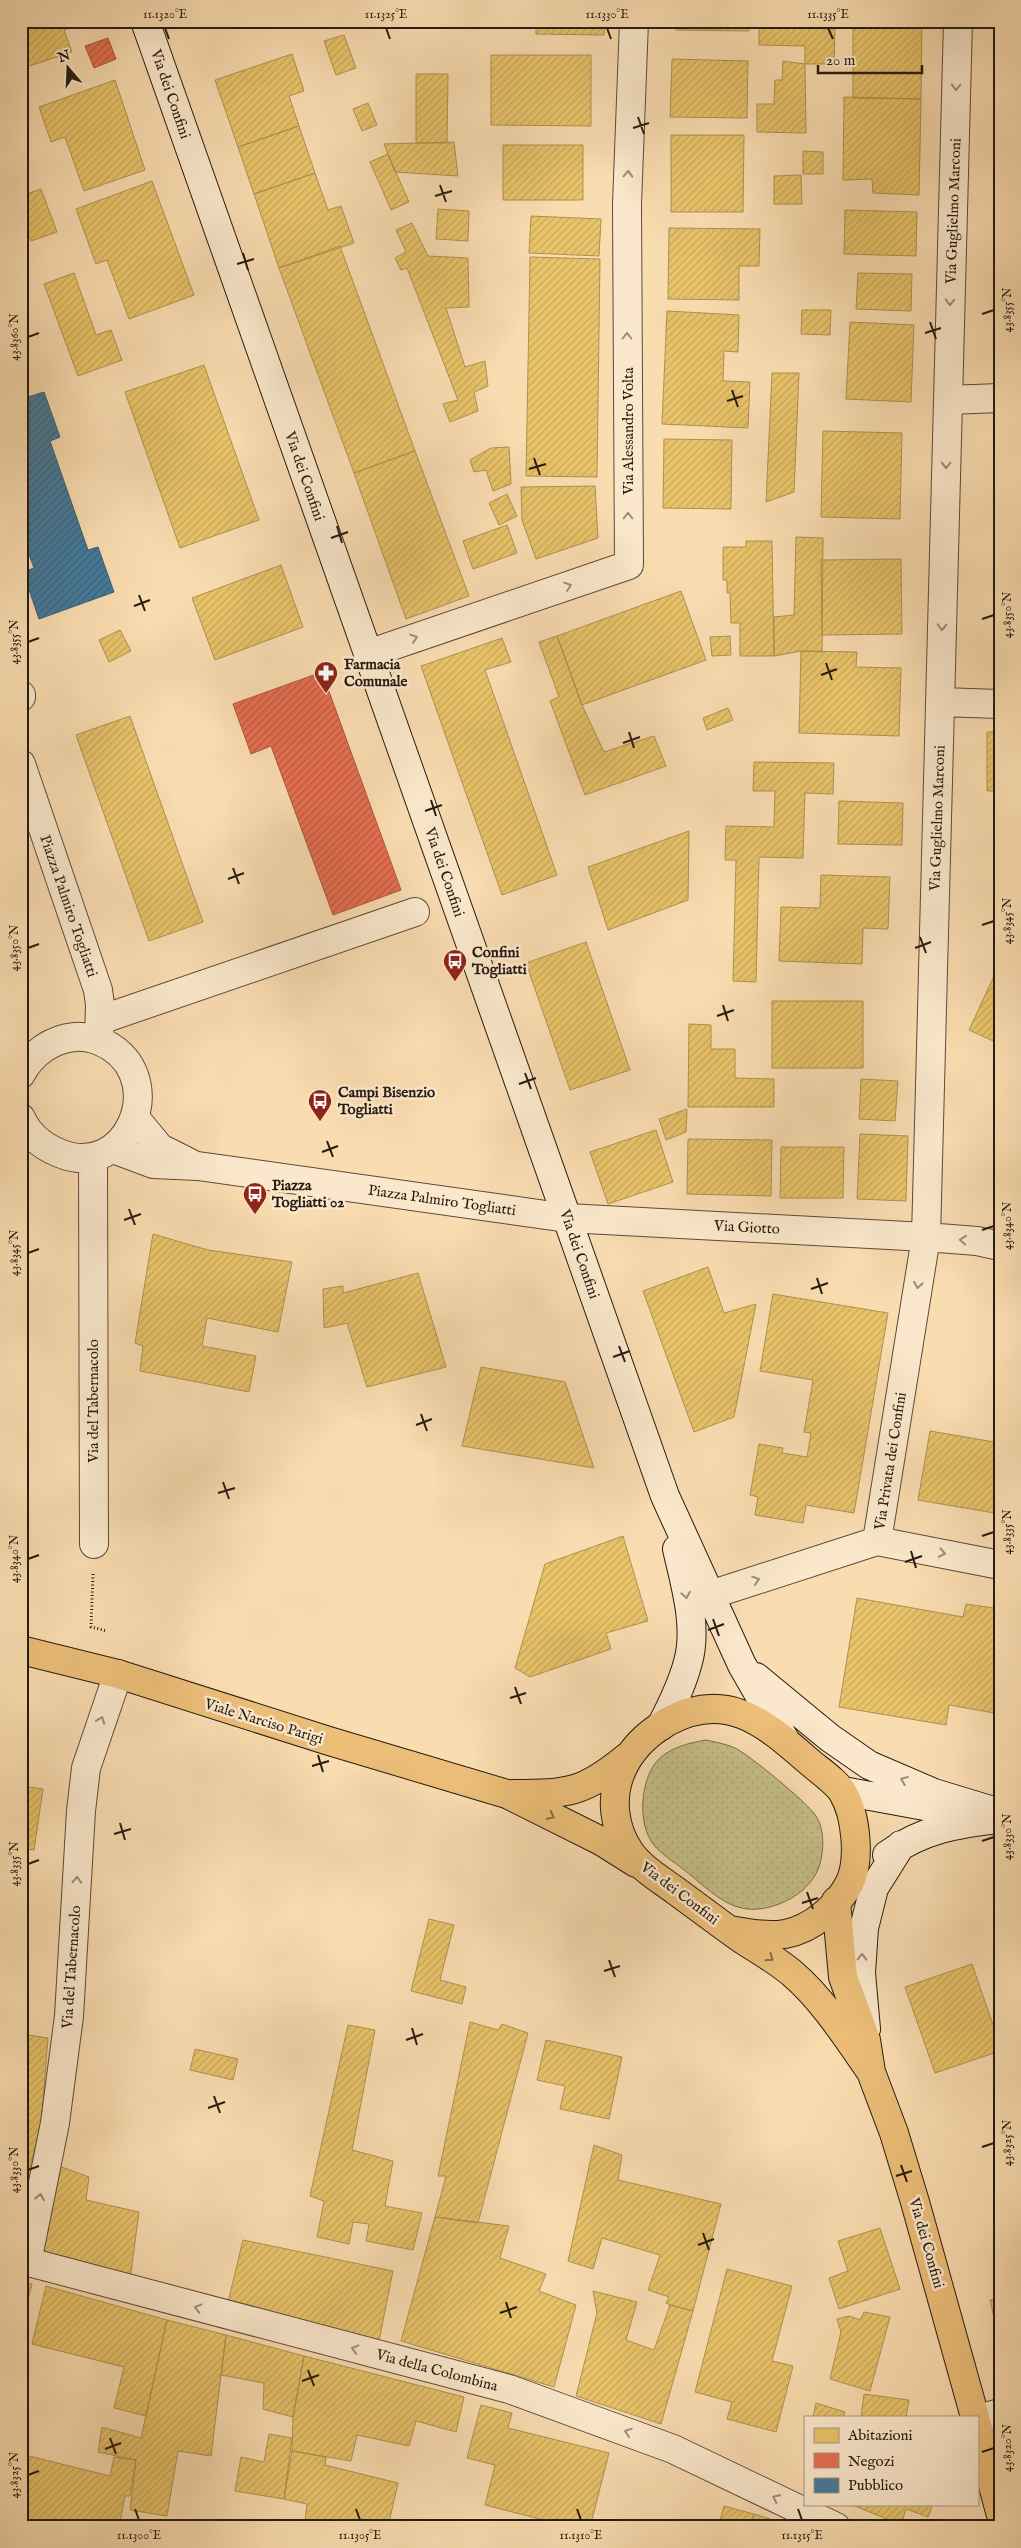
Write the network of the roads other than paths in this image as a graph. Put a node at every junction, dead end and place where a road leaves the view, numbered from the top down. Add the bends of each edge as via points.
1 (145, 21) edge
2 (634, 21) edge
3 (958, 21) edge
4 (1000, 398) edge
5 (948, 400) junction
6 (368, 654) junction
7 (940, 702) junction
8 (1000, 704) edge
9 (21, 764) edge
10 (415, 912) dead end
11 (100, 1030) junction
12 (31, 1051) edge
13 (21, 1074) edge
14 (136, 1119) junction
15 (25, 1128) edge
16 (103, 1153) junction
17 (198, 1166) junction
18 (567, 1218) junction
19 (926, 1237) junction
20 (1000, 1246) edge
21 (665, 1496) junction
22 (878, 1540) junction
23 (94, 1544) road end
24 (1000, 1565) edge
25 (710, 1595) junction
26 (21, 1650) edge
27 (742, 1665) junction
28 (118, 1674) junction
29 (661, 1726) junction
30 (785, 1740) junction
31 (627, 1757) junction
32 (843, 1791) junction
33 (507, 1794) junction
34 (1000, 1816) edge
35 (901, 1845) junction
36 (644, 1867) junction
37 (843, 1892) junction
38 (730, 1930) junction
39 (866, 2040) junction
40 (872, 2072) junction
41 (24, 2261) edge
42 (1000, 2413) edge
43 (975, 2416) edge
44 (978, 2418) edge
45 (978, 2429) edge
46 (1000, 2512) edge
47 (836, 2527) edge

1 - 6 street, Via dei Confini
6 -> 2 street, Via Alessandro Volta via 629,565 627,204
3 -> 5 street, Via Guglielmo Marconi
4 - 5 street
5 -> 7 street, Via Guglielmo Marconi
6 - 18 street, Via dei Confini
7 - 8 street
7 - 19 street, Via Guglielmo Marconi
9 - 11 street, Piazza Palmiro Togliatti via 98,990
10 - 11 street
11 - 12 street via 65,1038
11 - 14 street via 132,1072 138,1098
12 - 13 street
14 - 16 street
14 - 17 street via 160,1148
15 - 16 street via 42,1144 66,1156
16 - 17 street via 153,1164
16 - 23 street, Via del Tabernacolo
17 - 18 street, Piazza Palmiro Togliatti
18 - 19 street, Via Giotto
18 - 21 street, Via dei Confini
20 -> 19 street, Via Giotto
19 -> 22 street, Via Privata dei Confini
21 - 25 street, Via dei Confini
21 -> 29 street, Via dei Confini via 692,1626 689,1660
22 -> 24 street
25 -> 22 street, Via Privata dei Confini
25 - 27 street, Via dei Confini
26 - 28 main road, Viale Narciso Parigi
27 - 30 street, Via dei Confini
34 -> 27 street via 934,1793 869,1765 830,1738
28 - 33 main road, Viale Narciso Parigi
41 -> 28 street, Via del Tabernacolo via 55,2123 69,2016 86,1768
29 - 30 main road, Via dei Confini via 681,1714 719,1708 753,1718
29 - 31 main road, Via dei Confini
30 - 32 main road, Via dei Confini
31 - 33 main road, Viale Narciso Parigi via 581,1788 556,1794
31 - 36 main road, Via dei Confini via 617,1781 615,1815 620,1834 630,1852
32 - 34 street via 944,1810
32 - 37 main road, Via dei Confini via 855,1828 854,1862
33 -> 36 main road, Viale Narciso Parigi
34 - 35 street via 946,1826
35 - 37 street
39 -> 35 street via 861,1973 864,1928 874,1888
36 - 38 main road, Via dei Confini
37 - 38 main road, Via dei Confini via 819,1920 804,1928 785,1934 759,1935
37 - 39 main road, Via dei Confini via 843,1977
38 -> 40 main road, Via dei Confini via 793,1974
39 - 40 main road, Via dei Confini
40 - 43 main road, Via dei Confini via 915,2202
47 -> 41 street, Via della Colombina via 673,2449 509,2389
42 - 44 street
45 - 46 main road

